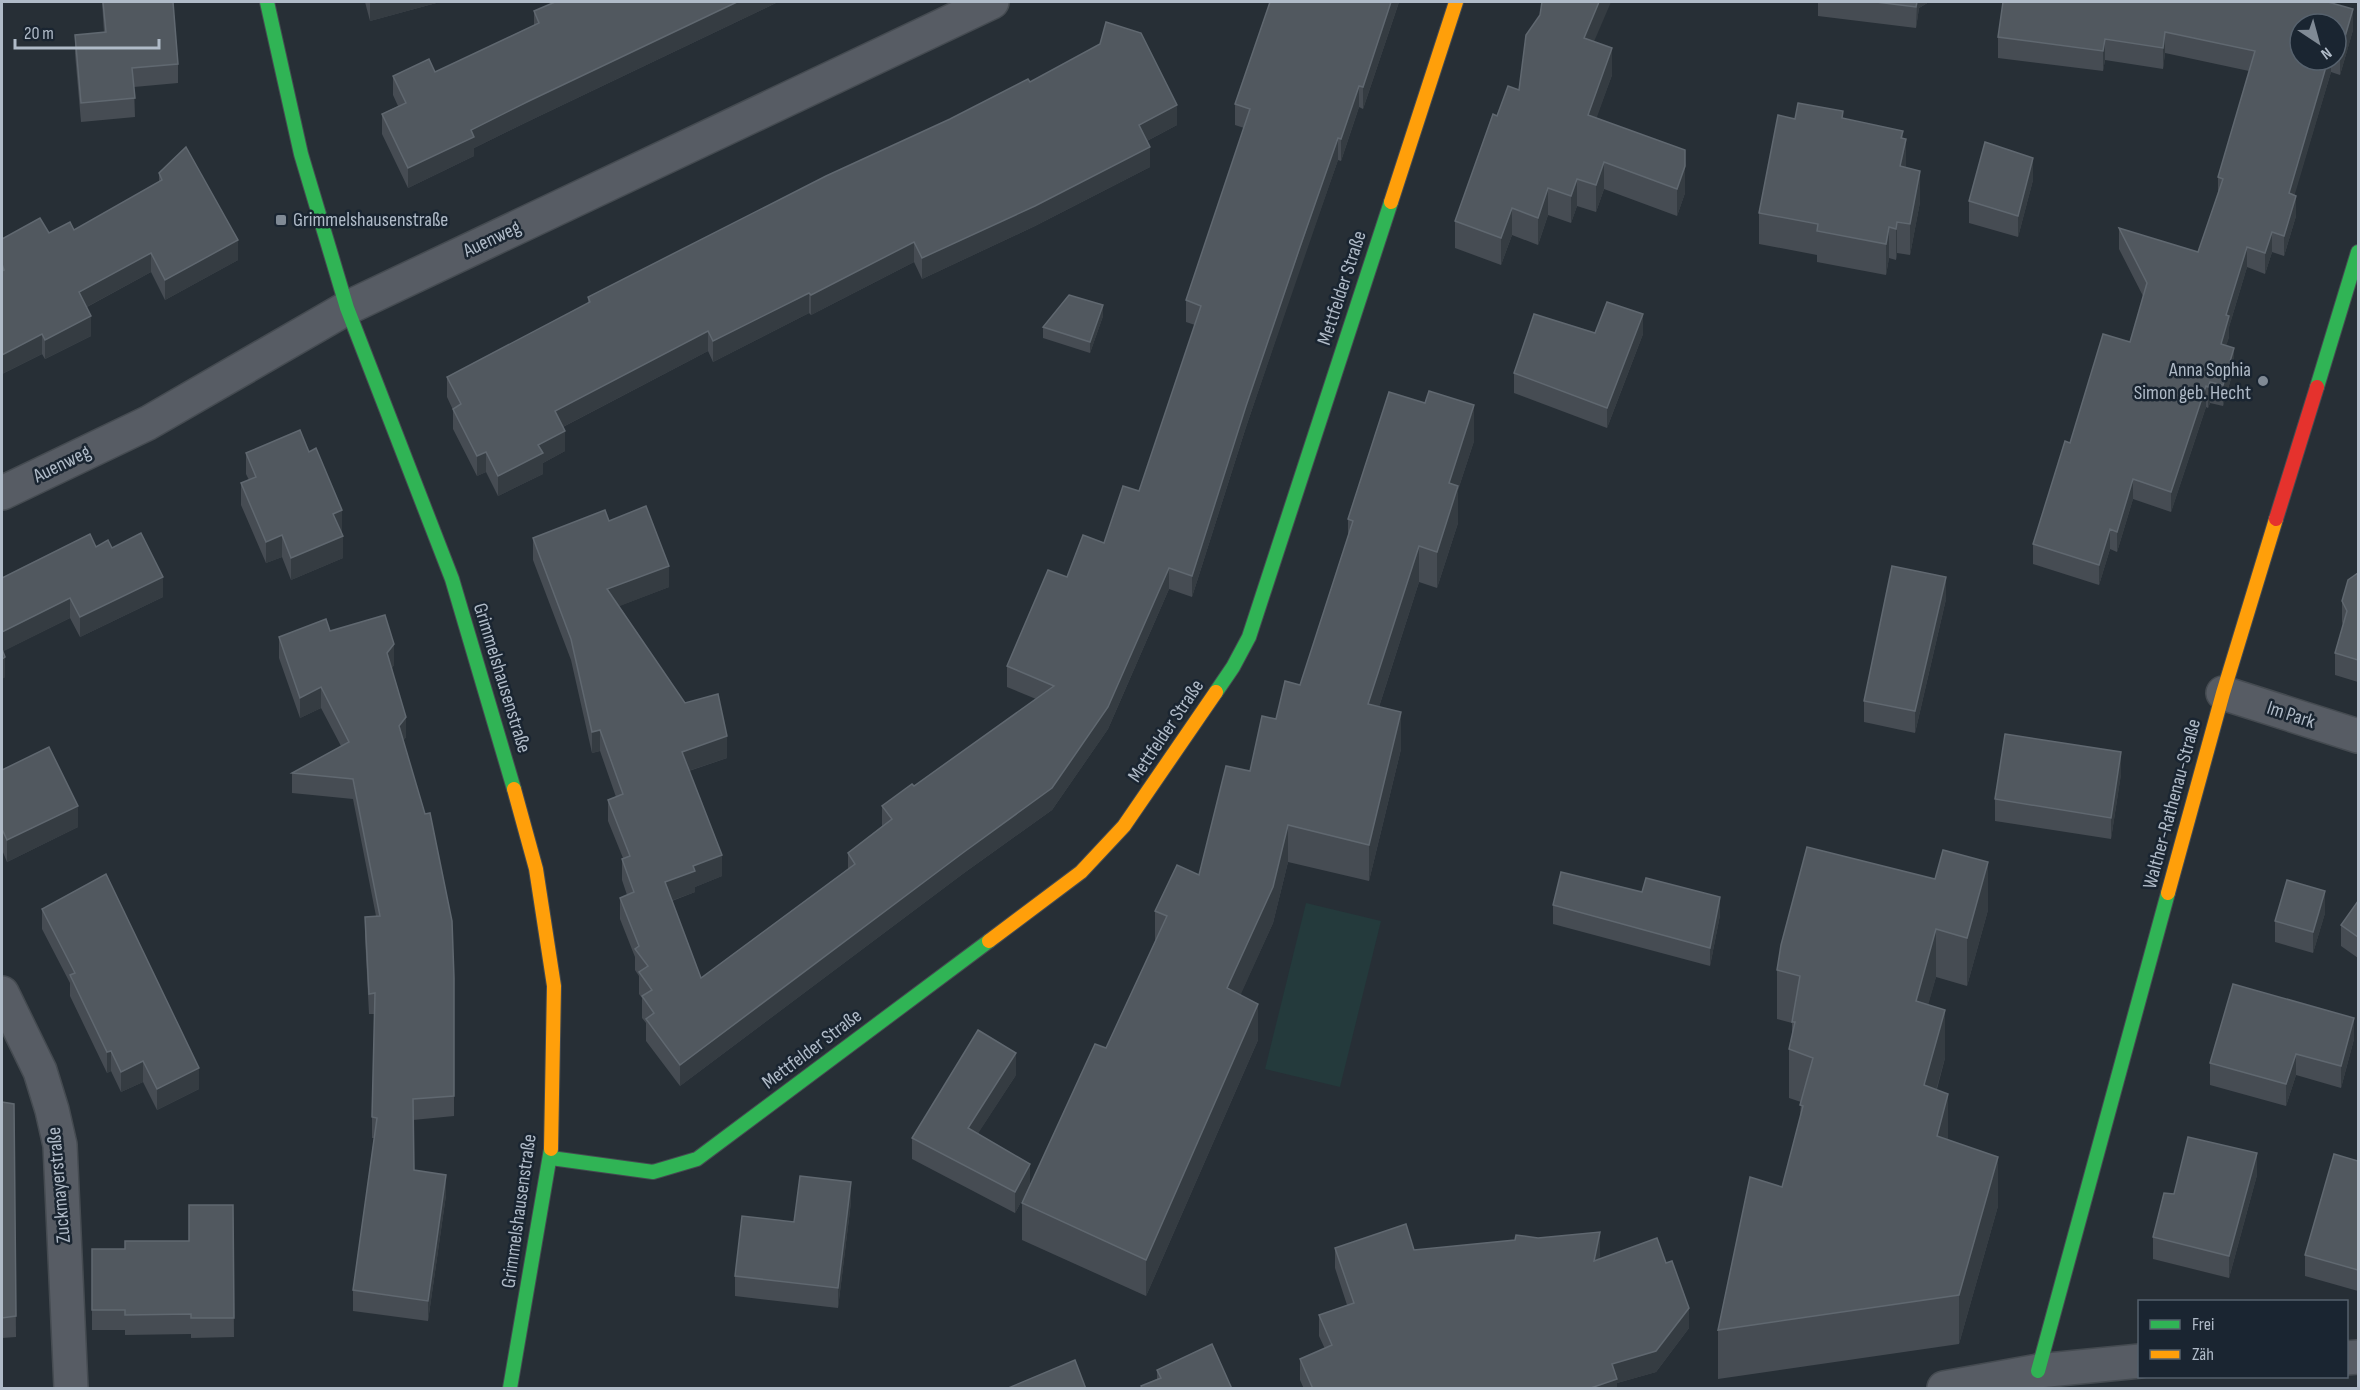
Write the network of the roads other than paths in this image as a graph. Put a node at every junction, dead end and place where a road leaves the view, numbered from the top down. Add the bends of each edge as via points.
1 (267, 2) edge
2 (992, 2) edge
3 (1456, 2) edge
4 (2358, 252) edge
5 (347, 308) junction
6 (2, 493) edge
7 (2223, 693) junction
8 (2358, 736) edge
9 (2, 993) edge
10 (551, 1158) junction
11 (2138, 1361) edge
12 (2038, 1371) junction
13 (71, 1389) edge
14 (510, 1389) edge
15 (1944, 1389) edge

1 - 5 street, Grimmelshausenstraße via 301,154
2 - 5 street, Auenweg
3 - 10 street, Mettfelder Straße via 1249,637 1233,667 1124,826 1081,872 697,1159 653,1172
4 - 7 street, Walther-Rathenau-Straße
5 - 6 street, Auenweg via 148,423
5 - 10 street, Grimmelshausenstraße via 452,579 536,869 554,986
7 - 8 street, Im Park
7 - 12 street, Walther-Rathenau-Straße
9 - 13 street, Zuckmayerstraße via 40,1071 60,1145
10 - 14 street, Grimmelshausenstraße
11 - 12 street
12 - 15 street

